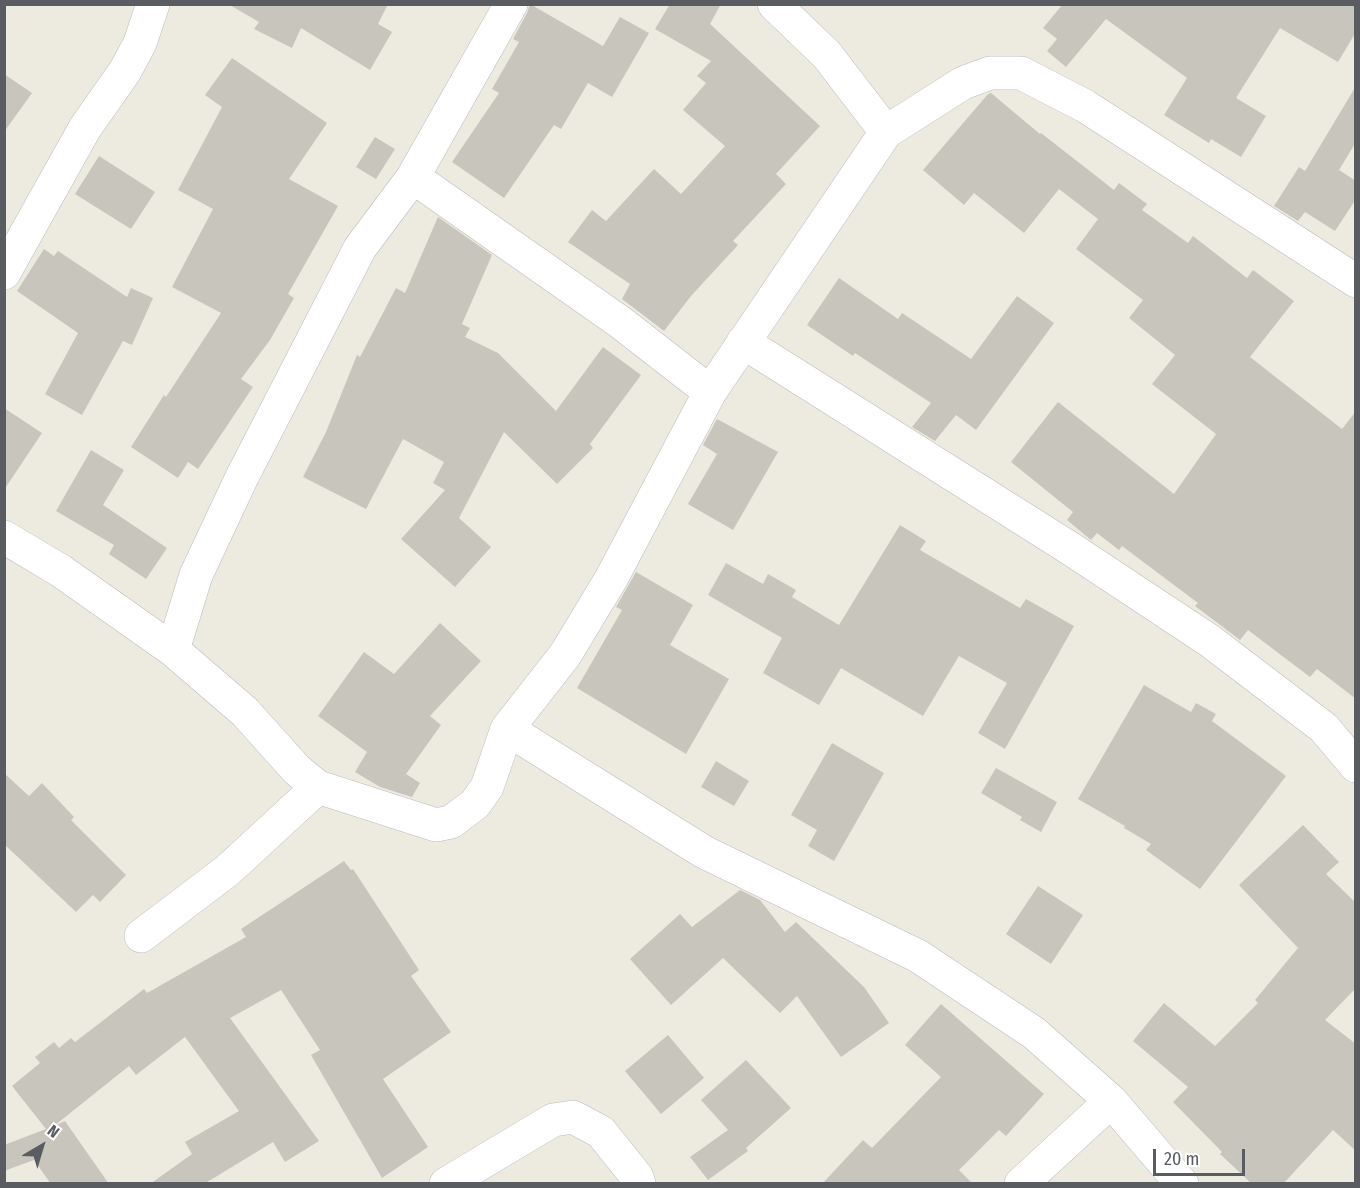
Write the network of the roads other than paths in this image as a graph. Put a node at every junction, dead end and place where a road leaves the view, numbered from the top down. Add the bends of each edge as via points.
1 (153, 4) edge
2 (511, 4) edge
3 (774, 4) edge
4 (886, 132) junction
5 (413, 177) junction
6 (7, 263) edge
7 (1356, 281) edge
8 (743, 342) junction
9 (710, 392) junction
10 (4, 537) edge
11 (173, 650) junction
12 (507, 729) junction
13 (1356, 766) edge
14 (318, 787) junction
15 (141, 936) dead end
16 (1111, 1101) junction
17 (446, 1184) edge
18 (639, 1184) edge
19 (1021, 1184) edge
20 (1182, 1184) edge

1 - 6 street via 125,71 85,128
2 - 5 street
3 - 4 street via 826,55
4 - 7 street via 963,83 990,73 1021,74 1085,106
4 - 8 street
5 - 9 street via 620,322
5 - 11 street via 360,248 252,458 196,574
8 - 9 street
8 - 13 street via 1210,641 1324,728
9 - 12 street via 611,579 565,655
10 - 11 street via 61,571
11 - 14 street via 246,712 297,770
12 - 14 street via 487,787 475,804 451,822 436,825
12 - 16 street via 704,852 918,956 1034,1033
14 - 15 street via 228,870
16 - 19 street
16 - 20 street
17 - 18 street via 553,1120 573,1117 602,1132

